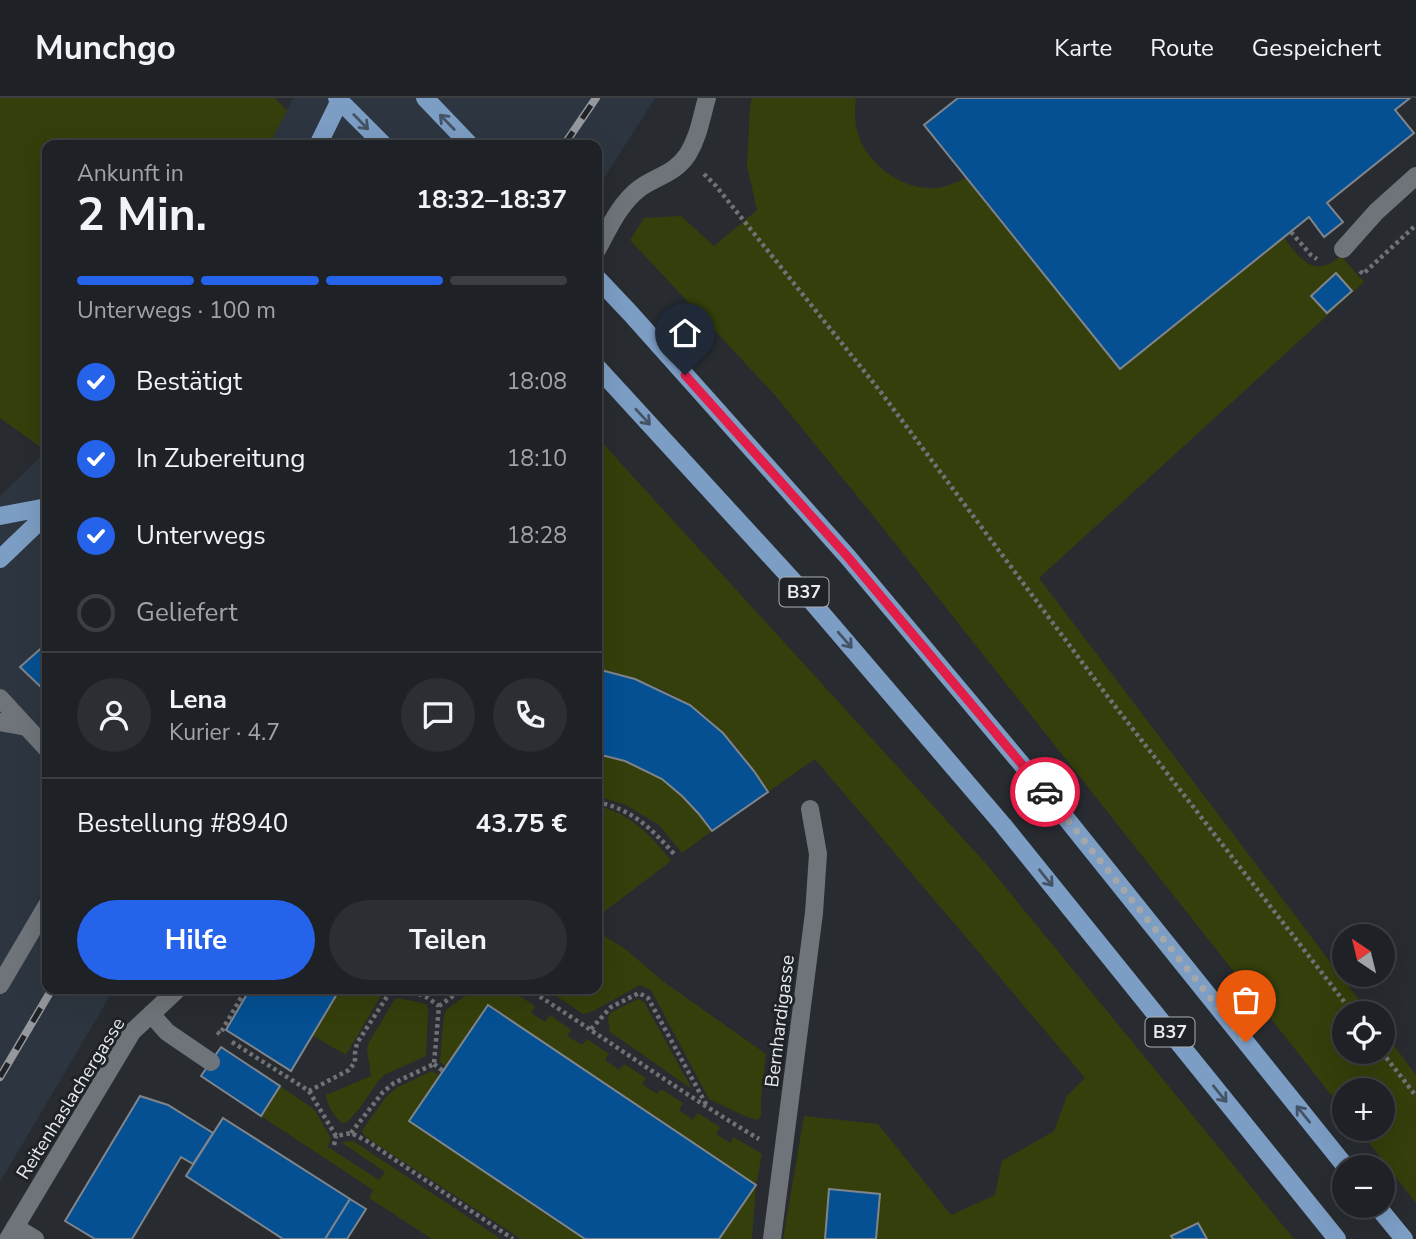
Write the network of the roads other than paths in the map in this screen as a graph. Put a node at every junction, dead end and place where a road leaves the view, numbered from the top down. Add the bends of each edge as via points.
1 (339, 98) edge
2 (425, 98) edge
3 (707, 98) edge
4 (320, 140) edge
5 (379, 140) edge
6 (465, 140) edge
7 (1416, 176) edge
8 (602, 241) edge
9 (1343, 249) dead end
10 (602, 283) edge
11 (602, 372) edge
12 (42, 508) edge
13 (0, 516) edge
14 (42, 519) edge
15 (0, 559) edge
16 (0, 698) edge
17 (0, 722) edge
18 (27, 727) junction
19 (42, 744) edge
20 (810, 809) dead end
21 (42, 914) edge
22 (0, 985) edge
23 (173, 994) edge
24 (151, 1014) junction
25 (211, 1062) dead end
26 (1336, 1155) edge
27 (1387, 1218) edge
28 (11, 1233) edge
29 (36, 1239) edge
30 (772, 1239) edge
31 (1337, 1239) edge
32 (1404, 1239) edge

1 - 4 main road
1 -> 5 main road
6 -> 2 main road
3 - 8 street via 699,134 687,156 622,206
7 - 9 street
26 -> 10 main road, B37 via 1037,782 847,556
11 -> 31 main road, B37 via 807,596 1003,825
12 - 13 main road
14 - 15 main road
16 - 18 street
17 - 18 street
18 - 19 street
20 - 30 street, Bernhardigasse via 818,854 816,889
21 - 22 street
23 - 24 street, Reitenhaslachergasse
24 - 25 street via 167,1032
24 - 28 street, Reitenhaslachergasse via 132,1032
27 - 32 main road
28 - 29 street

